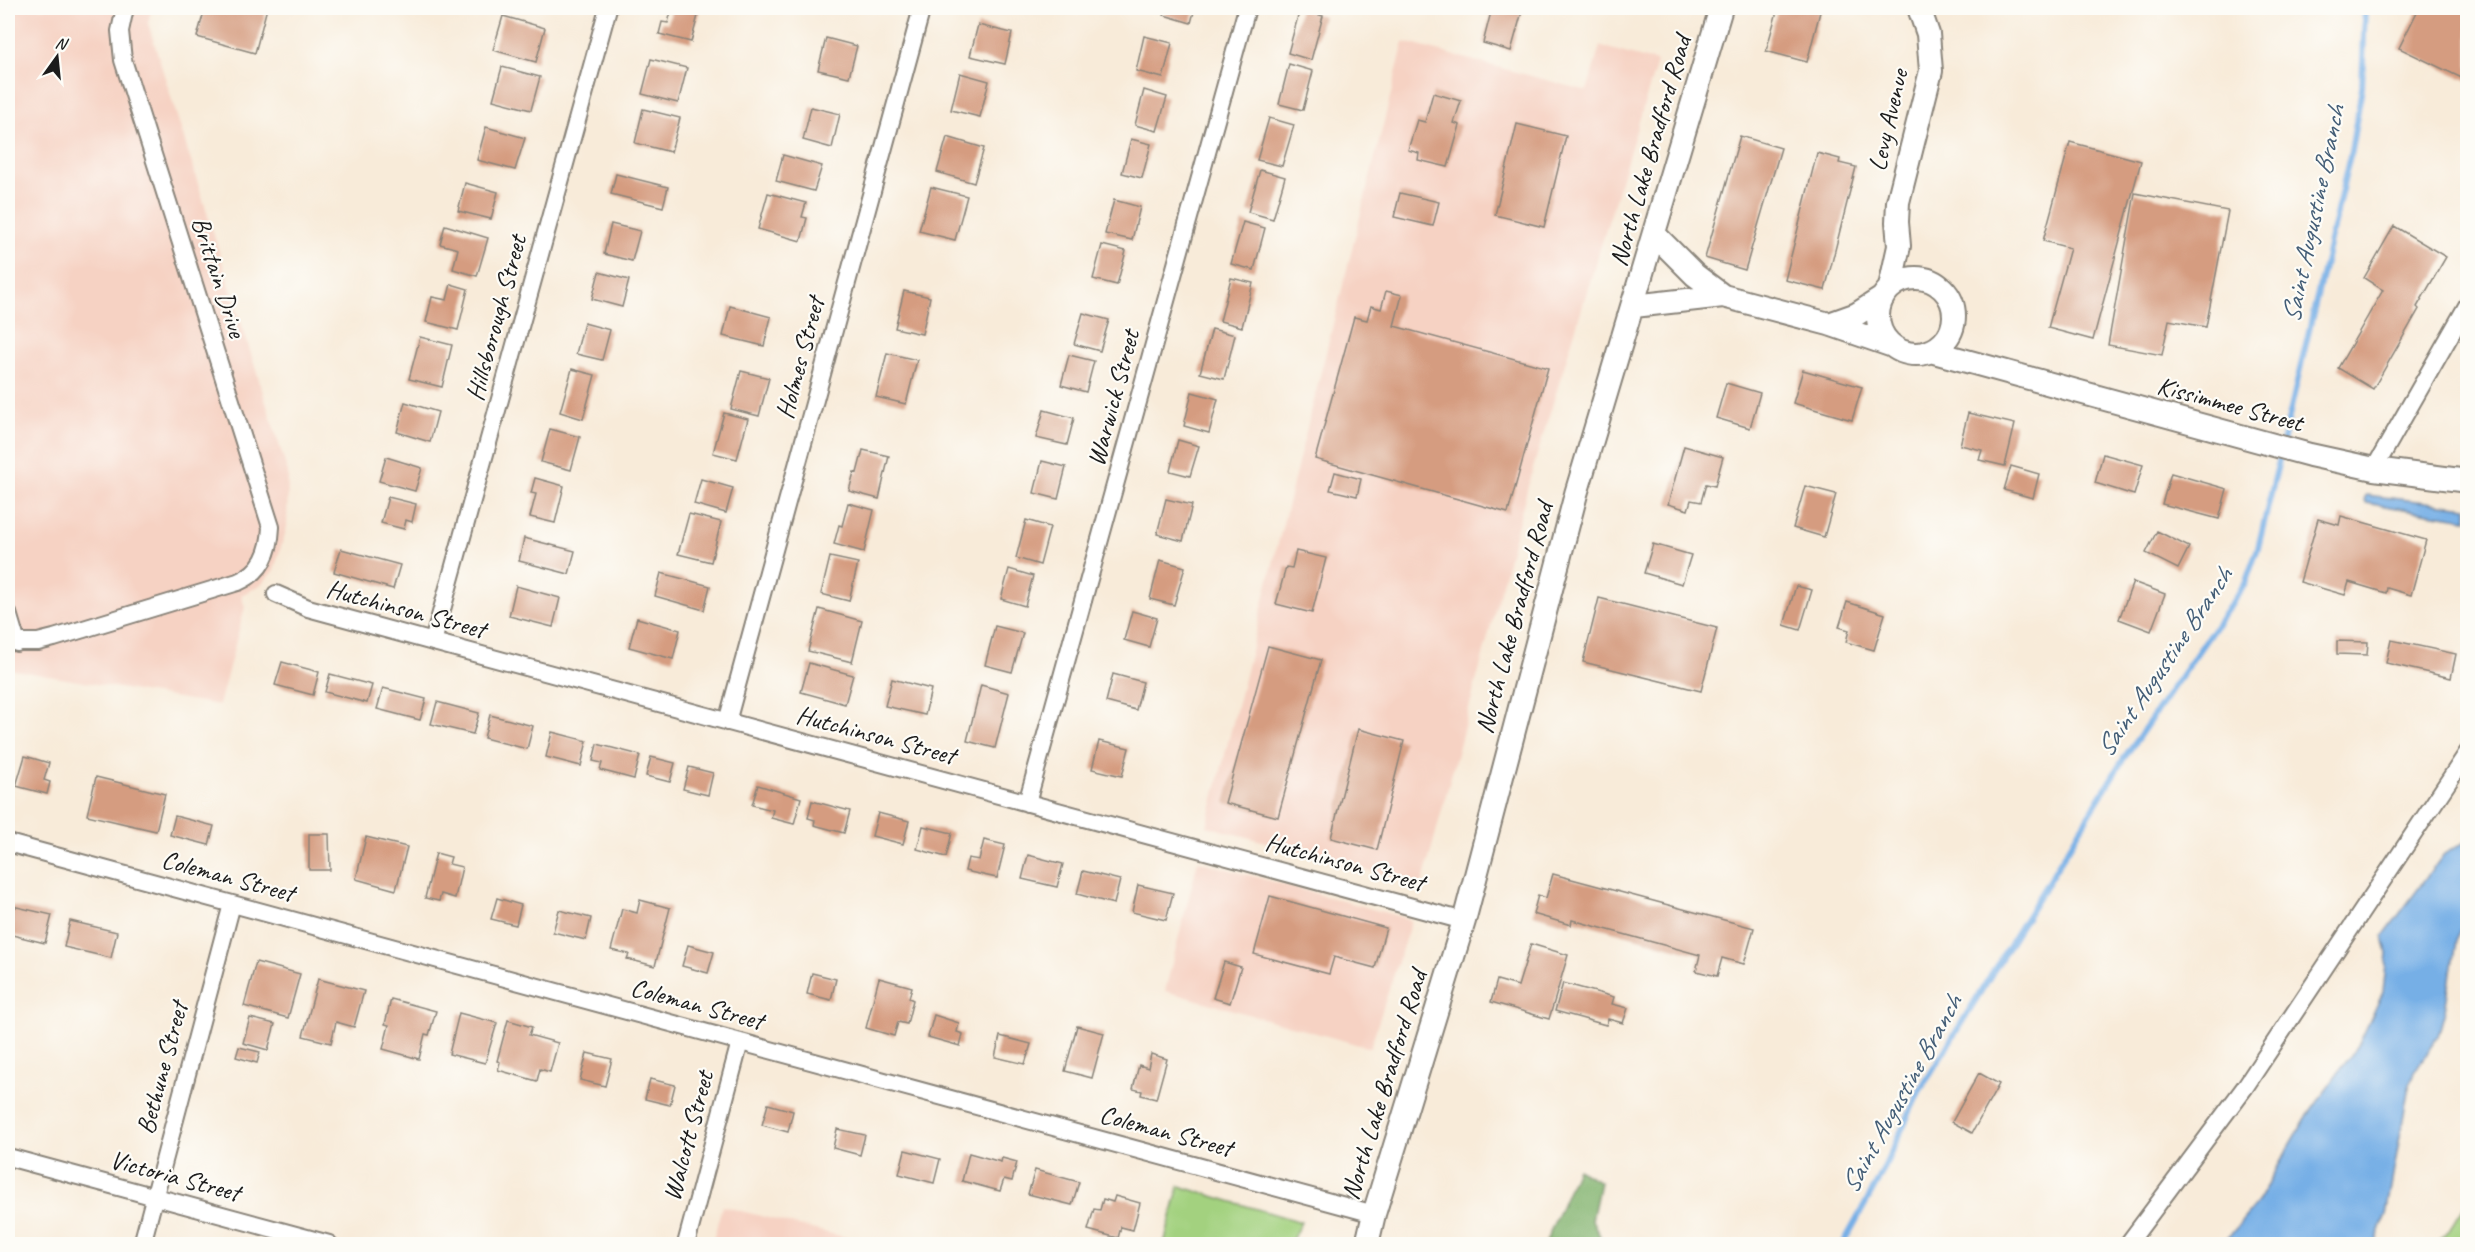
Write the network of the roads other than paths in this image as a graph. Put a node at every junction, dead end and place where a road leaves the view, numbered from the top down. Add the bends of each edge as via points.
1 (125, 8) edge
2 (608, 8) edge
3 (922, 8) edge
4 (1247, 8) edge
5 (1721, 8) edge
6 (1919, 8) edge
7 (1655, 235) junction
8 (1899, 246) junction
9 (1928, 279) junction
10 (1886, 293) junction
11 (1723, 296) junction
12 (2468, 304) edge
13 (1634, 306) junction
14 (1954, 320) junction
15 (1829, 324) junction
16 (1893, 346) junction
17 (1930, 351) junction
18 (1980, 366) junction
19 (2374, 469) junction
20 (2468, 481) edge
21 (276, 594) dead end
22 (8, 613) edge
23 (434, 642) junction
24 (12, 643) edge
25 (727, 722) junction
26 (2468, 752) edge
27 (1027, 803) junction
28 (8, 843) edge
29 (232, 904) junction
30 (1464, 921) junction
31 (740, 1042) junction
32 (8, 1157) edge
33 (154, 1197) junction
34 (1374, 1214) junction
35 (142, 1245) edge
36 (329, 1245) edge
37 (686, 1245) edge
38 (1366, 1245) edge
39 (2128, 1245) edge

1 - 24 street, Brittain Drive via 120,31 123,60 271,527 268,550 250,578 54,638
2 - 23 street, Hillsborough Street
3 - 25 street, Holmes Street
4 - 27 street, Warwick Street
5 - 7 street, North Lake Bradford Road
6 - 8 street, Levy Avenue via 1928,34 1931,71 1898,202
7 - 11 street via 1695,275
7 - 13 street, North Lake Bradford Road
8 - 9 street via 1914,269
8 - 10 street, Levy Avenue
9 - 10 street via 1901,280
9 - 14 street via 1948,295 1954,307
10 - 15 street via 1857,314
10 - 16 street via 1878,310 1878,324
11 - 13 street
11 - 15 street
12 - 19 street
13 - 30 street, North Lake Bradford Road via 1576,494
14 - 17 street via 1947,339
14 - 18 street
15 - 16 street
16 - 17 street via 1911,353
17 - 18 street, Kissimmee Street
18 - 19 street, Kissimmee Street
19 - 20 street, Kissimmee Street
21 - 23 street, Hutchinson Street via 308,608
22 - 24 street
23 - 25 street, Hutchinson Street
25 - 27 street, Hutchinson Street
26 - 39 street via 2251,1080
27 - 30 street, Hutchinson Street
28 - 29 street, Coleman Street
29 - 31 street, Coleman Street
29 - 33 street, Bethune Street
30 - 34 street, North Lake Bradford Road
31 - 34 street, Coleman Street
31 - 37 street, Walcott Street
32 - 33 street, Victoria Street
33 - 35 street, Bethune Street
33 - 36 street, Victoria Street
34 - 38 street, North Lake Bradford Road

